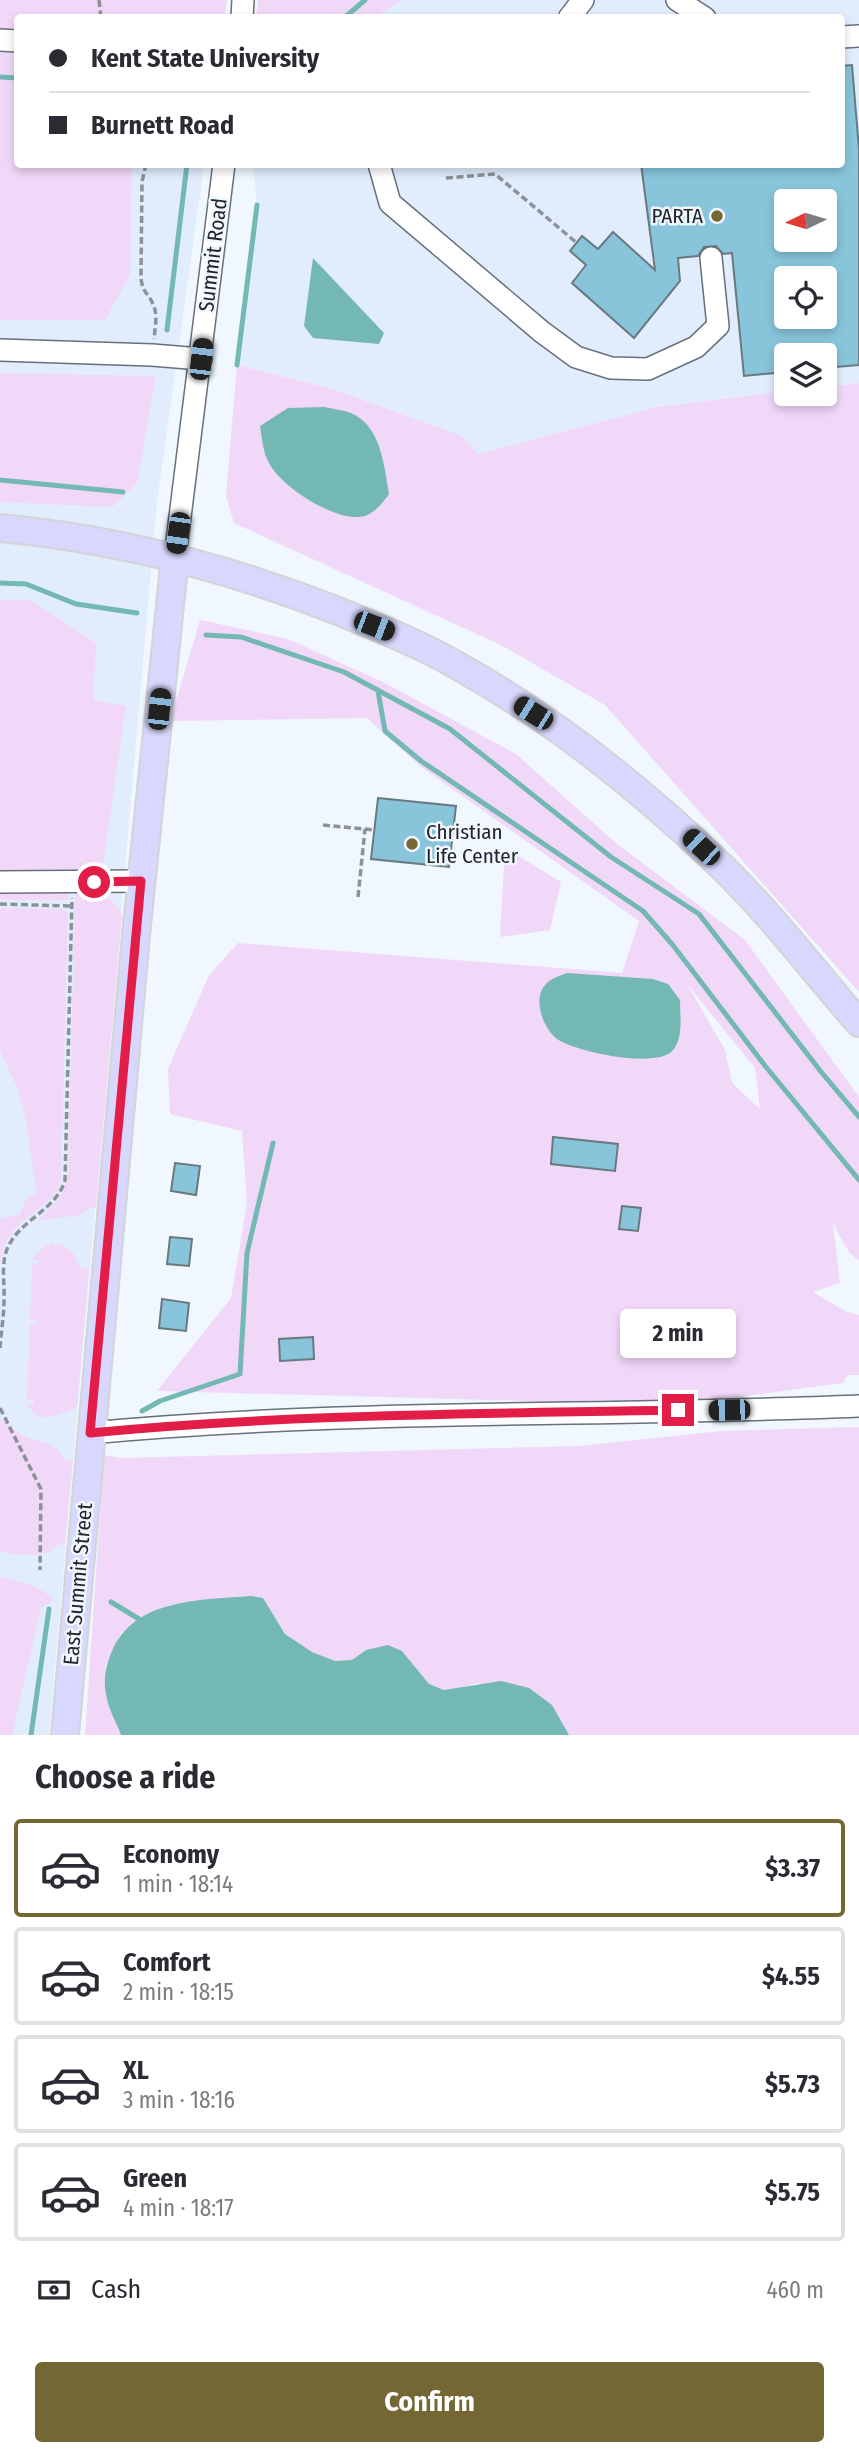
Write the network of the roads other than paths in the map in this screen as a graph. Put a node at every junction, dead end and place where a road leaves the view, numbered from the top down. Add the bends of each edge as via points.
1 (583, 0) edge
2 (677, 0) edge
3 (572, 14) edge
4 (699, 14) edge
5 (225, 168) edge
6 (380, 168) edge
7 (711, 258) dead end
8 (0, 350) edge
9 (201, 359) junction
10 (0, 528) edge
11 (175, 557) junction
12 (141, 881) junction
13 (0, 882) edge
14 (859, 1023) edge
15 (859, 1406) edge
16 (90, 1433) junction
17 (65, 1735) edge

1 - 3 street
2 - 4 street
5 - 9 street, Summit Road
6 - 7 street via 390,203 542,332 576,357 611,368 648,369 696,347 718,326
8 - 9 street
9 - 11 street, Summit Road
10 - 11 main road
11 - 12 main road, Summit Road
11 - 14 main road via 285,590 397,634 461,667 552,725 646,798 722,866
12 - 13 street
12 - 16 main road, Summit Road
15 - 16 street via 313,1418
16 - 17 main road, East Summit Street

